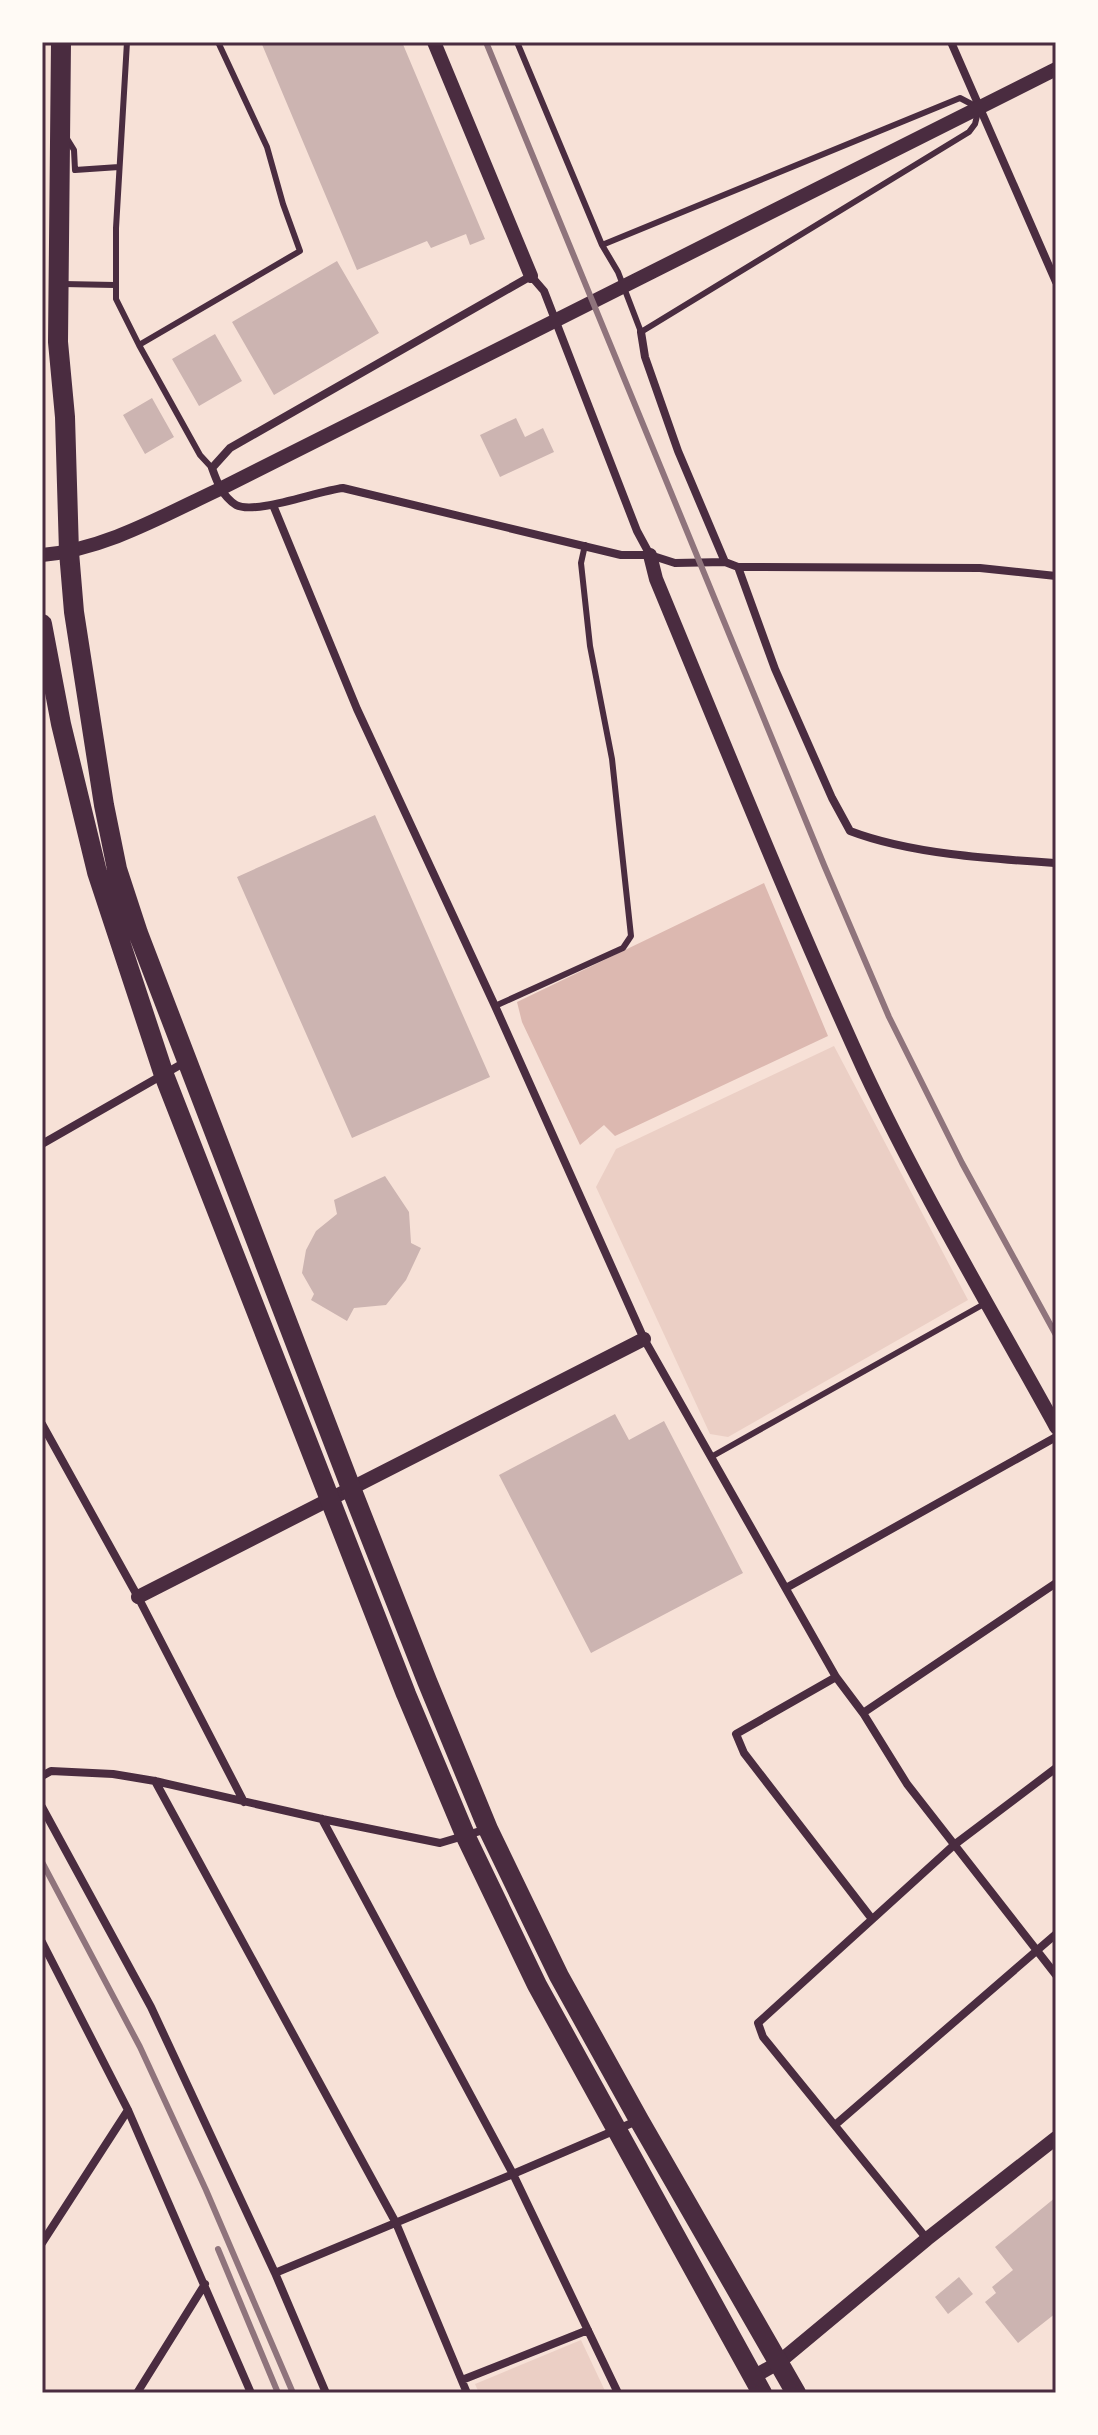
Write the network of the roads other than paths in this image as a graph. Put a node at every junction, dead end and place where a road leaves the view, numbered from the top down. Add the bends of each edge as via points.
1 (61, 42) edge
2 (127, 42) edge
3 (218, 42) edge
4 (434, 42) edge
5 (517, 42) edge
6 (951, 42) edge
7 (1056, 69) edge
8 (979, 108) junction
9 (60, 127) junction
10 (119, 167) junction
11 (602, 245) junction
12 (531, 276) junction
13 (1056, 282) edge
14 (57, 284) junction
15 (115, 285) junction
16 (641, 332) junction
17 (139, 345) junction
18 (212, 468) junction
19 (220, 489) junction
20 (273, 505) junction
21 (585, 545) junction
22 (69, 552) junction
23 (42, 555) edge
24 (650, 555) junction
25 (725, 562) junction
26 (738, 567) junction
27 (1056, 576) edge
28 (42, 624) edge
29 (1056, 863) edge
30 (495, 1006) junction
31 (187, 1061) junction
32 (164, 1075) junction
33 (42, 1144) edge
34 (987, 1302) junction
35 (644, 1339) junction
36 (42, 1424) edge
37 (1056, 1427) edge
38 (1056, 1437) edge
39 (711, 1457) junction
40 (351, 1488) junction
41 (329, 1498) junction
42 (1056, 1583) edge
43 (786, 1588) junction
44 (138, 1597) junction
45 (836, 1677) junction
46 (863, 1713) junction
47 (1056, 1768) edge
48 (42, 1776) edge
49 (155, 1781) junction
50 (244, 1802) junction
51 (42, 1807) edge
52 (322, 1819) junction
53 (488, 1829) junction
54 (466, 1837) junction
55 (954, 1845) junction
56 (872, 1919) junction
57 (1056, 1934) edge
58 (42, 1942) edge
59 (1036, 1951) junction
60 (1056, 1975) edge
61 (128, 2110) junction
62 (639, 2120) junction
63 (835, 2125) junction
64 (616, 2130) junction
65 (1056, 2138) edge
66 (513, 2174) junction
67 (396, 2223) junction
68 (927, 2239) junction
69 (42, 2243) edge
70 (275, 2273) junction
71 (205, 2284) junction
72 (588, 2330) junction
73 (778, 2363) junction
74 (462, 2380) junction
75 (758, 2385) edge
76 (137, 2393) edge
77 (251, 2393) edge
78 (326, 2393) edge
79 (467, 2393) edge
80 (618, 2393) edge
81 (796, 2393) edge

1 - 9 main road
2 - 10 lane
3 - 17 lane via 267,147 300,251
4 - 12 street
5 - 11 lane
6 - 8 street
7 - 8 street
8 - 11 lane via 960,98
8 - 13 street
8 - 16 lane via 969,132
8 - 19 street
9 - 10 lane via 74,150 75,170
9 - 14 main road
10 - 15 lane
11 - 16 lane
12 - 18 street via 230,448
12 - 24 street via 544,291
14 - 15 lane
14 - 22 main road
15 - 17 lane via 116,299
16 - 25 street via 678,451
17 - 18 lane
18 - 19 street
19 - 20 street via 239,506
19 - 22 street via 124,534
20 - 21 street via 343,488
20 - 30 street via 357,709
21 - 24 street via 621,555
21 - 30 lane via 581,563 590,646 612,759 631,936 623,948
22 - 23 street
22 - 31 main road via 74,612 117,869
24 - 25 street via 675,563
24 - 34 street via 865,1072
25 - 26 street
26 - 27 street via 980,568
26 - 29 street via 775,669 850,831 878,842
28 - 32 main road via 97,872
30 - 35 street
31 - 32 street
31 - 40 main road
32 - 33 street
32 - 41 main road
34 - 37 street
34 - 39 lane
35 - 39 street
35 - 40 street
36 - 44 street
38 - 43 street
39 - 43 street
40 - 41 street
40 - 53 main road
41 - 44 street
41 - 54 main road
42 - 46 street
43 - 45 street
44 - 50 street
45 - 46 street
45 - 56 street via 736,1734 744,1753
46 - 55 street via 907,1784
47 - 55 street
48 - 49 street via 51,1771
49 - 50 street
49 - 67 street
50 - 52 street
51 - 70 street via 151,2007
52 - 54 street via 440,1843
52 - 66 street
53 - 54 street
53 - 62 main road via 559,1976
54 - 64 main road via 537,1985
55 - 56 street
55 - 59 street
56 - 63 street via 758,2023 763,2037
57 - 59 street
58 - 61 street
59 - 60 street
59 - 63 street
61 - 69 street
61 - 71 street
62 - 64 street
62 - 73 main road
63 - 68 street
64 - 66 street
64 - 75 main road
65 - 68 street
66 - 67 street
66 - 72 street
67 - 70 street
67 - 74 street
68 - 73 street
70 - 78 street
71 - 76 street
71 - 77 street
72 - 74 street
72 - 80 street
73 - 75 street
73 - 81 main road
74 - 79 street

